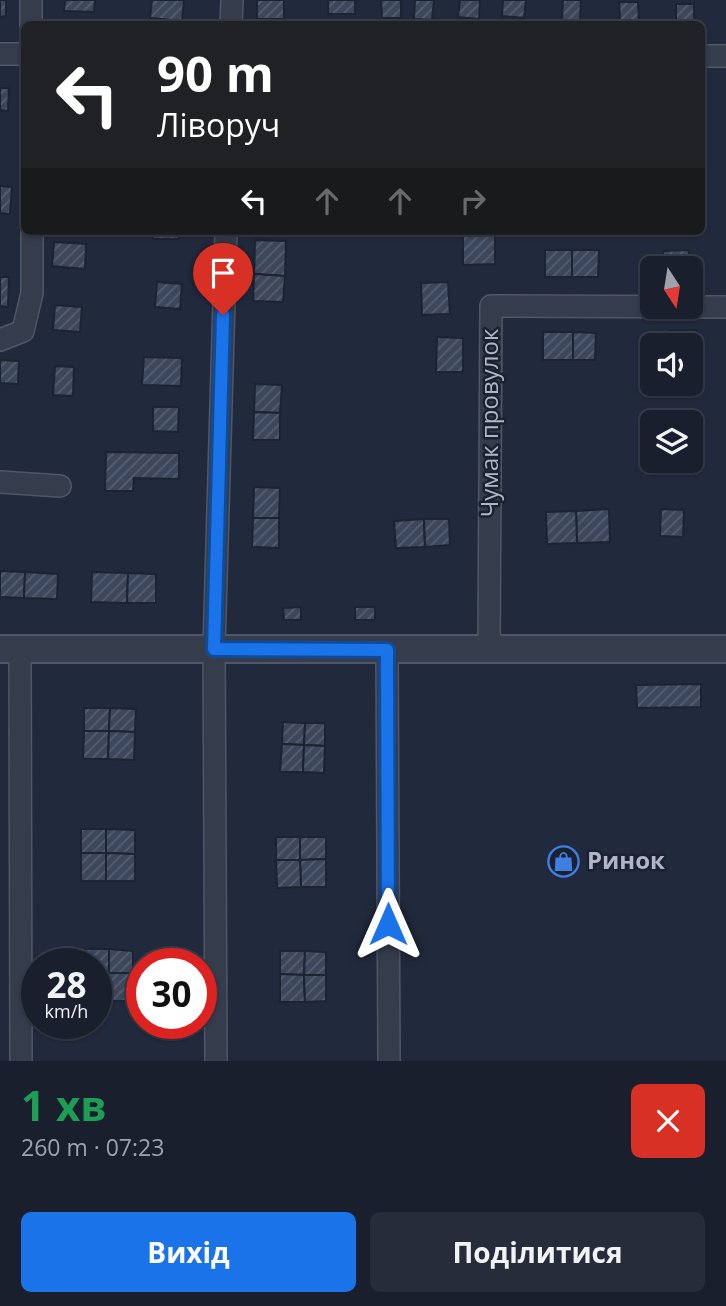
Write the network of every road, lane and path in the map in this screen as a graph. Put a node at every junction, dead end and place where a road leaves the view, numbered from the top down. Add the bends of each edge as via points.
1 (30, 0) edge
2 (232, 0) edge
3 (31, 21) edge
4 (231, 21) edge
5 (0, 54) edge
6 (21, 54) edge
7 (705, 56) edge
8 (726, 56) edge
9 (32, 235) edge
10 (226, 235) edge
11 (726, 307) edge
12 (0, 340) edge
13 (0, 482) edge
14 (60, 486) dead end
15 (10, 649) edge
16 (214, 649) junction
17 (489, 649) junction
18 (726, 649) edge
19 (387, 650) junction
20 (22, 1061) edge
21 (216, 1061) edge
22 (389, 1061) edge

1 - 3 street
2 - 4 street
5 - 6 street
7 - 8 street
9 - 12 street via 32,293 23,331
10 - 16 street
11 - 17 street, Чумак провулок via 491,306
13 - 14 street
15 - 16 street
15 - 20 street
16 - 19 street
16 - 21 street
17 - 18 street
17 - 19 street
19 - 22 street

